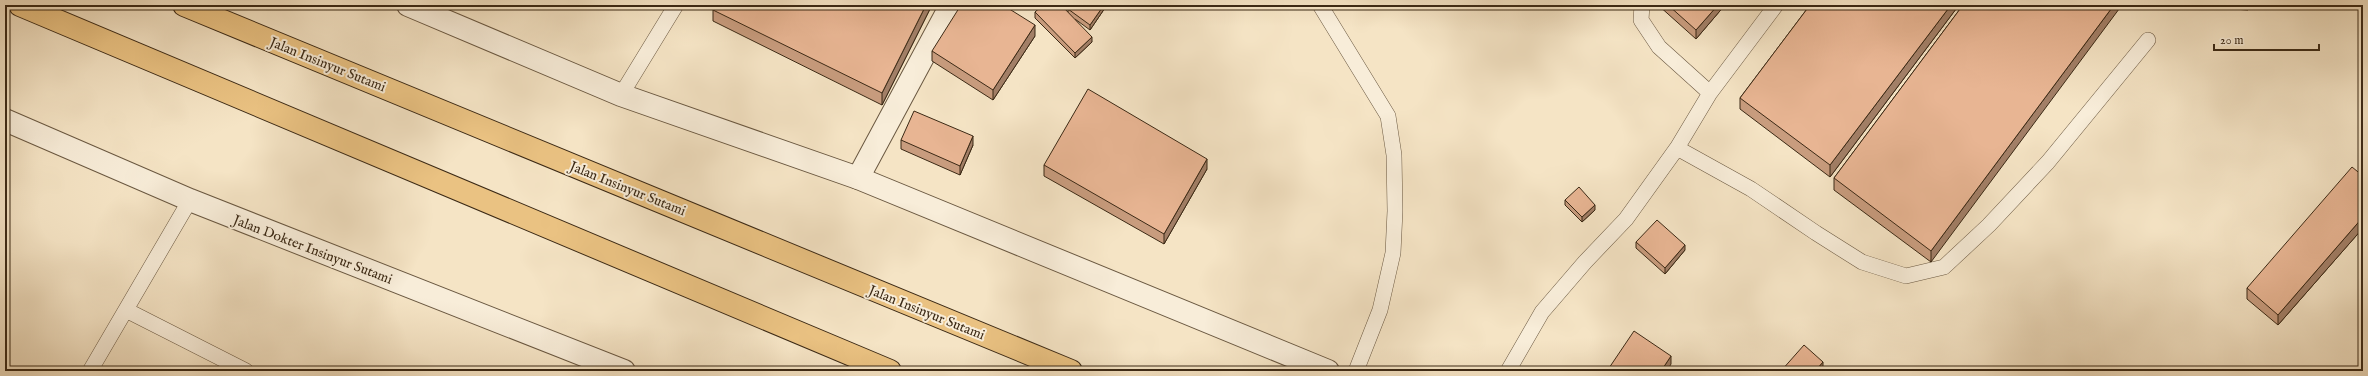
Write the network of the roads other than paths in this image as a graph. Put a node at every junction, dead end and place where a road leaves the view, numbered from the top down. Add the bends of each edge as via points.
1 (20, 5) edge
2 (184, 5) edge
3 (408, 5) edge
4 (676, 5) edge
5 (951, 5) edge
6 (1320, 5) edge
7 (1642, 5) edge
8 (1776, 5) edge
9 (2148, 40) dead end
10 (1710, 93) junction
11 (621, 95) junction
12 (5, 120) edge
13 (1677, 148) junction
14 (858, 178) junction
15 (190, 200) junction
16 (126, 310) junction
17 (90, 371) edge
18 (246, 371) edge
19 (624, 371) edge
20 (890, 371) edge
21 (1071, 371) edge
22 (1328, 371) edge
23 (1356, 371) edge
24 (1508, 371) edge

1 - 20 highway
2 - 21 highway, Jalan Insinyur Sutami
3 - 11 street
4 - 11 lane
5 - 14 street
6 - 23 lane via 1388,116 1394,155 1393,253 1380,310
7 - 10 lane via 1641,20 1659,47
8 - 10 lane
9 - 13 lane via 2048,162 1989,225 1944,268 1906,276 1862,262 1751,189
10 - 13 lane
11 - 14 street
12 - 15 street, Jalan Dokter Insinyur Sutami
13 - 24 lane via 1626,219 1542,312
14 - 22 street
15 - 16 lane
15 - 19 street, Jalan Dokter Insinyur Sutami
16 - 17 lane
16 - 18 lane

